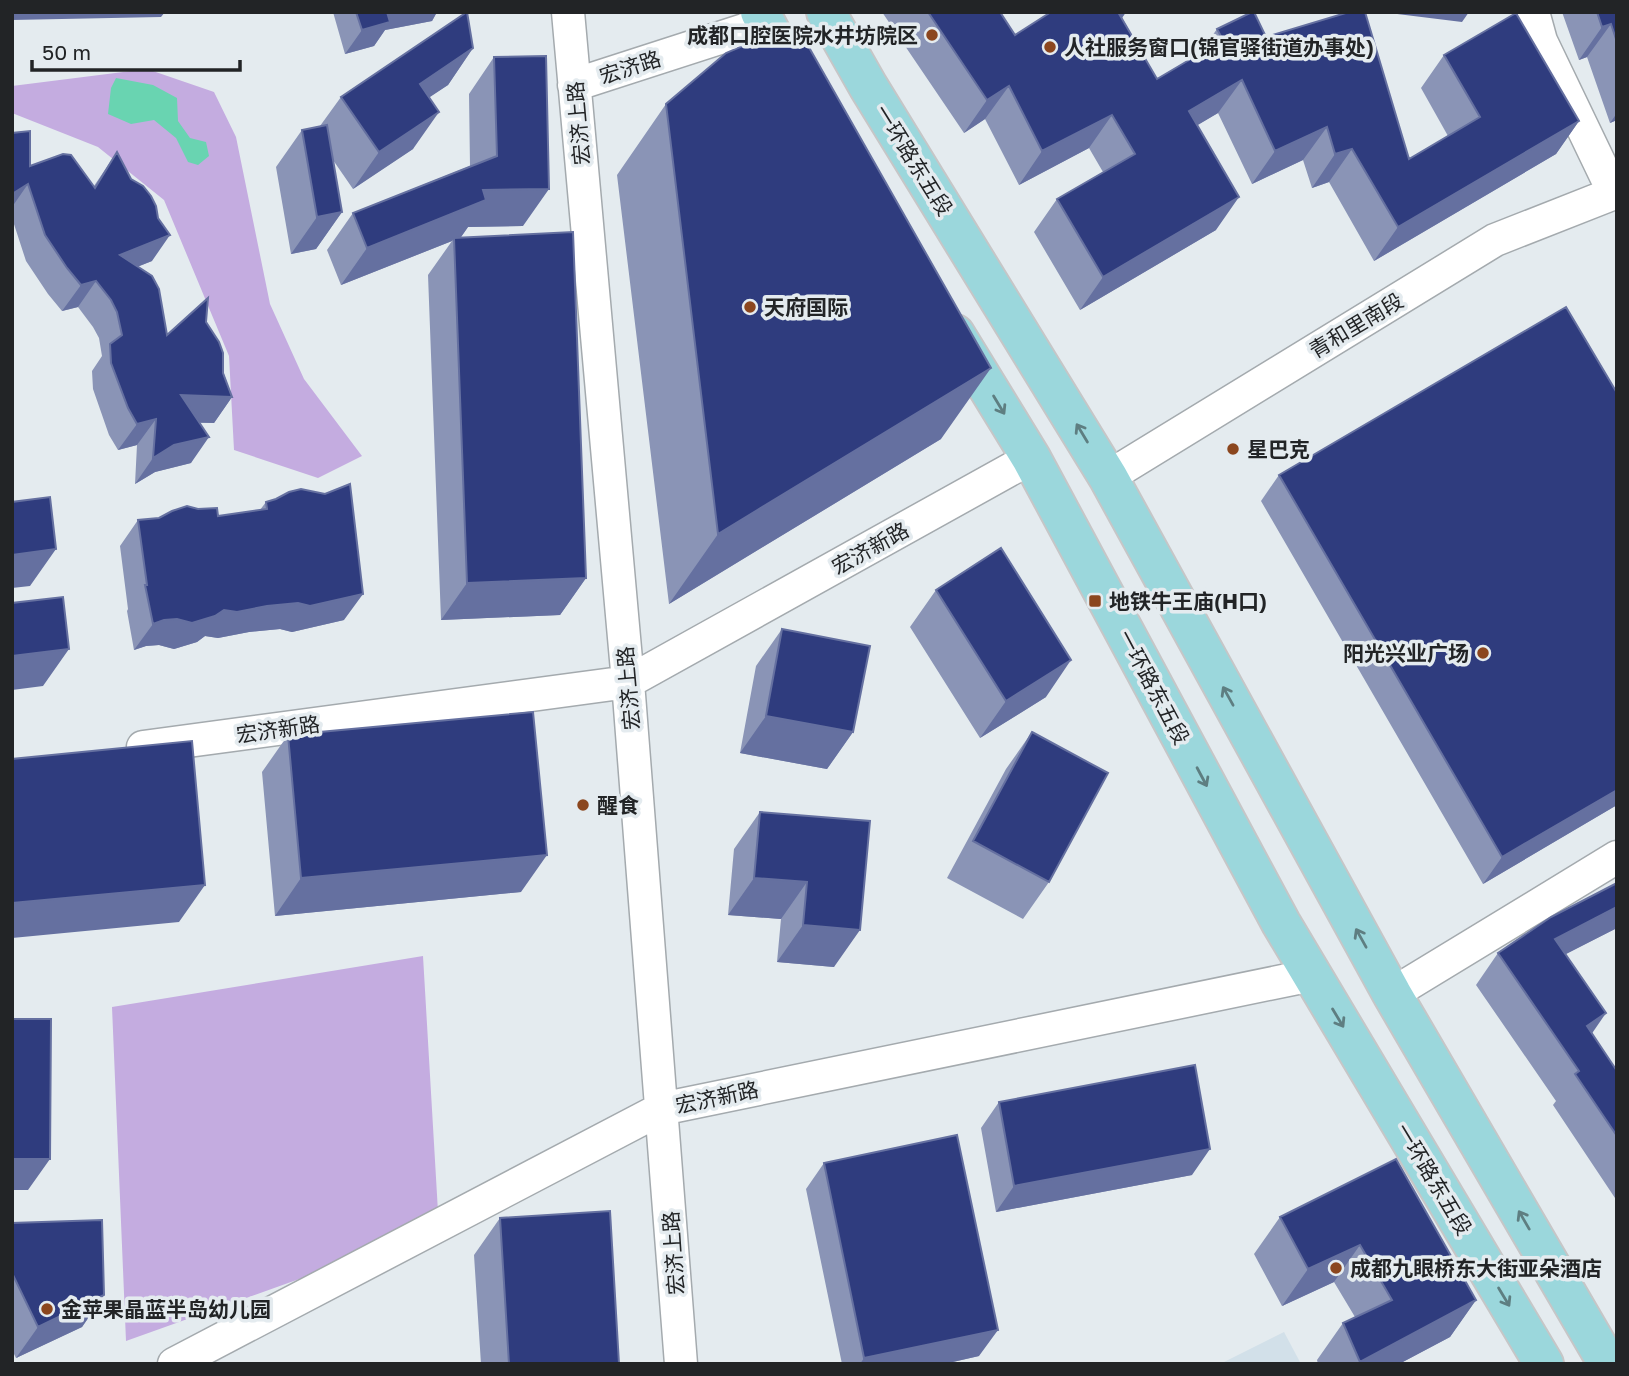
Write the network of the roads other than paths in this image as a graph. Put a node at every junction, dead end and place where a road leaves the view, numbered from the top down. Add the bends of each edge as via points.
1 (568, 12) edge
2 (826, 12) edge
3 (1533, 12) edge
4 (763, 18) edge
5 (574, 85) junction
6 (818, 110) edge
7 (1616, 193) edge
8 (939, 307) edge
9 (1031, 458) junction
10 (1108, 477) junction
11 (628, 682) junction
12 (122, 750) edge
13 (1617, 857) edge
14 (1312, 975) junction
15 (1392, 994) junction
16 (662, 1109) junction
17 (174, 1364) edge
18 (681, 1364) edge
19 (1544, 1364) edge
20 (1608, 1364) edge

1 - 5 street, 宏济上路
10 -> 2 main road, 一环路东五段
3 - 7 street, 青和里南段 via 1541,41
4 - 5 street, 宏济路
4 - 6 main road
5 - 11 street, 宏济上路
7 - 10 street, 青和里南段 via 1495,240
8 -> 9 main road, 一环路东五段
9 - 11 street, 宏济新路
9 -> 14 main road, 一环路东五段
15 -> 10 main road, 一环路东五段
11 - 12 street, 宏济新路
11 - 16 street, 宏济上路
13 - 15 street
14 - 16 street, 宏济新路
14 -> 19 main road, 一环路东五段
20 -> 15 main road, 一环路东五段
16 - 17 street, 宏济新路
16 - 18 street, 宏济上路

